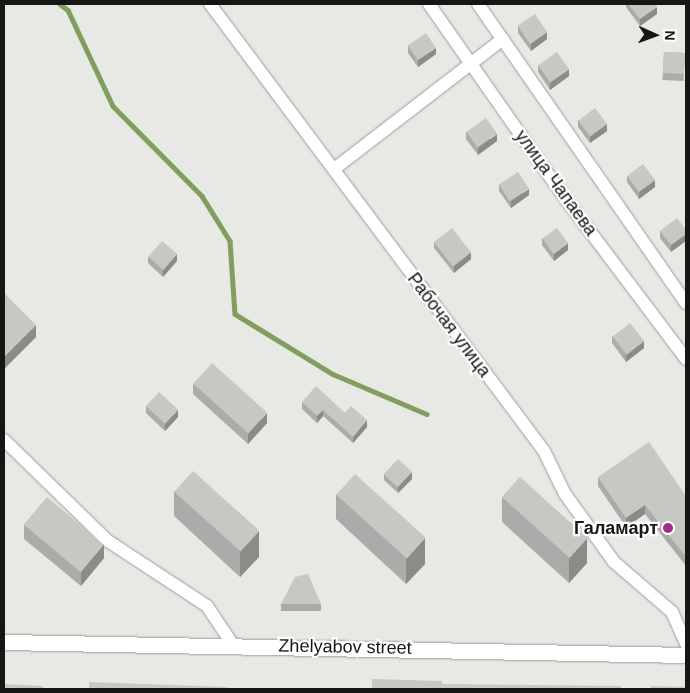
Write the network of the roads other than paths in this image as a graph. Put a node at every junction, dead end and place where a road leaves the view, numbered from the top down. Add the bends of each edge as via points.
1 (210, 4) edge
2 (429, 4) edge
3 (478, 4) edge
4 (503, 39) junction
5 (471, 64) junction
6 (334, 169) junction
7 (686, 303) edge
8 (686, 360) edge
9 (4, 440) edge
10 (4, 642) edge
11 (686, 644) edge
12 (233, 645) junction
13 (686, 655) edge

1 - 6 street, Рабочая улица
2 - 5 street, улица Чапаева
3 - 4 street
4 - 5 street
4 - 7 street
5 - 6 street
5 - 8 street, улица Чапаева via 567,201
6 - 11 street, Рабочая улица via 544,451 565,494 614,562 672,612
9 - 12 street via 108,541 207,606
10 - 12 street, Zhelyabov street
12 - 13 street, Zhelyabov street

